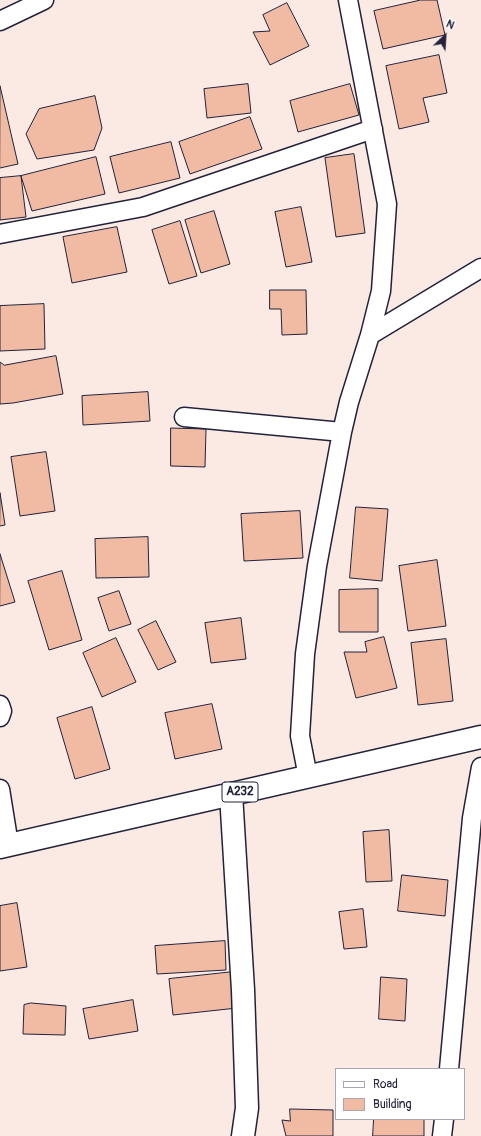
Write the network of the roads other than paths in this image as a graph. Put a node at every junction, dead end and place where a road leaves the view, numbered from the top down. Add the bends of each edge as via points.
1 (44, 0) edge
2 (348, 0) edge
3 (0, 21) edge
4 (373, 129) junction
5 (0, 234) edge
6 (481, 268) edge
7 (370, 335) junction
8 (184, 417) dead end
9 (342, 432) junction
10 (0, 704) edge
11 (0, 717) edge
12 (481, 737) edge
13 (481, 767) edge
14 (308, 777) junction
15 (0, 789) edge
16 (231, 794) junction
17 (4, 846) edge
18 (449, 1068) edge
19 (444, 1120) edge
20 (243, 1136) edge
21 (442, 1136) edge

1 - 3 street
2 - 4 street
4 - 5 street via 143,207
4 - 7 street via 387,204 381,291
6 - 7 street
7 - 9 street
8 - 9 street
9 - 14 street via 317,566 305,654 300,736
10 - 11 street
12 - 14 main road, A232
13 - 18 street via 472,818
14 - 16 main road, A232
15 - 17 street
16 - 17 main road, A232
16 - 20 main road via 244,998 247,1108
19 - 21 street

